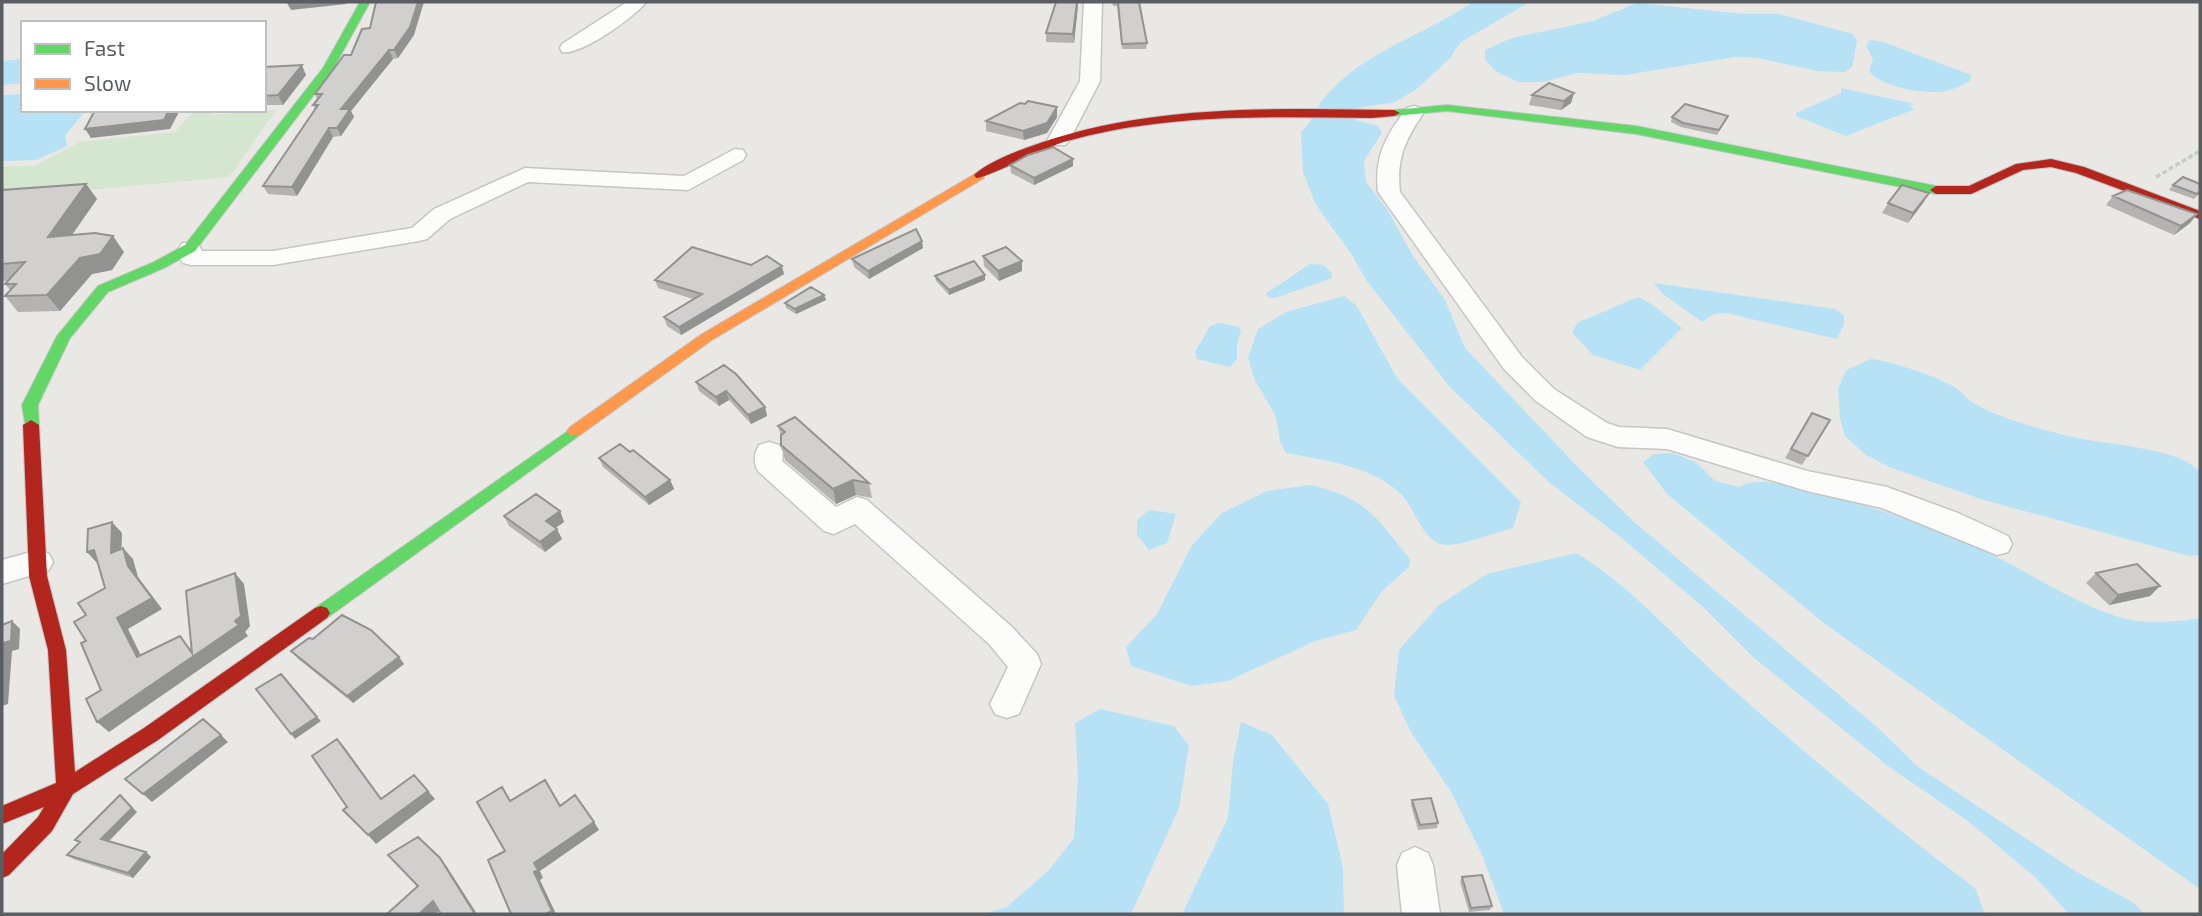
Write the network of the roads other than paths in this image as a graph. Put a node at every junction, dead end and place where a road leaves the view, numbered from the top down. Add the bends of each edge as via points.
1 (365, 2) edge
2 (637, 2) edge
3 (1093, 2) edge
4 (569, 48) dead end
5 (1414, 112) junction
6 (1058, 141) junction
7 (735, 155) dead end
8 (2200, 215) edge
9 (190, 248) junction
10 (769, 452) dead end
11 (1997, 544) dead end
12 (38, 562) junction
13 (2, 572) edge
14 (1007, 704) dead end
15 (66, 788) junction
16 (2, 816) edge
17 (1415, 865) dead end
18 (2, 868) edge
19 (1421, 914) edge

1 - 9 street via 328,69
2 - 4 street
3 - 6 street via 1090,81
5 - 6 street via 1163,118
5 - 8 street via 1447,108 1636,130 1931,190 1971,190 2020,167 2051,163
5 - 11 street via 1396,136 1385,166 1389,192 1513,363 1545,395 1597,430 1618,437 1667,439 1807,481 1887,498
6 - 15 street via 1012,156 707,337 151,734
7 - 9 street via 688,183 525,174 442,215 419,234 273,258 191,258
9 - 12 street via 103,289 64,336 30,405
10 - 14 street via 768,464 834,523 857,508 1000,635 1025,664
12 - 13 street
12 - 15 street via 57,650
15 - 16 street
15 - 18 street via 45,824
17 - 19 street

